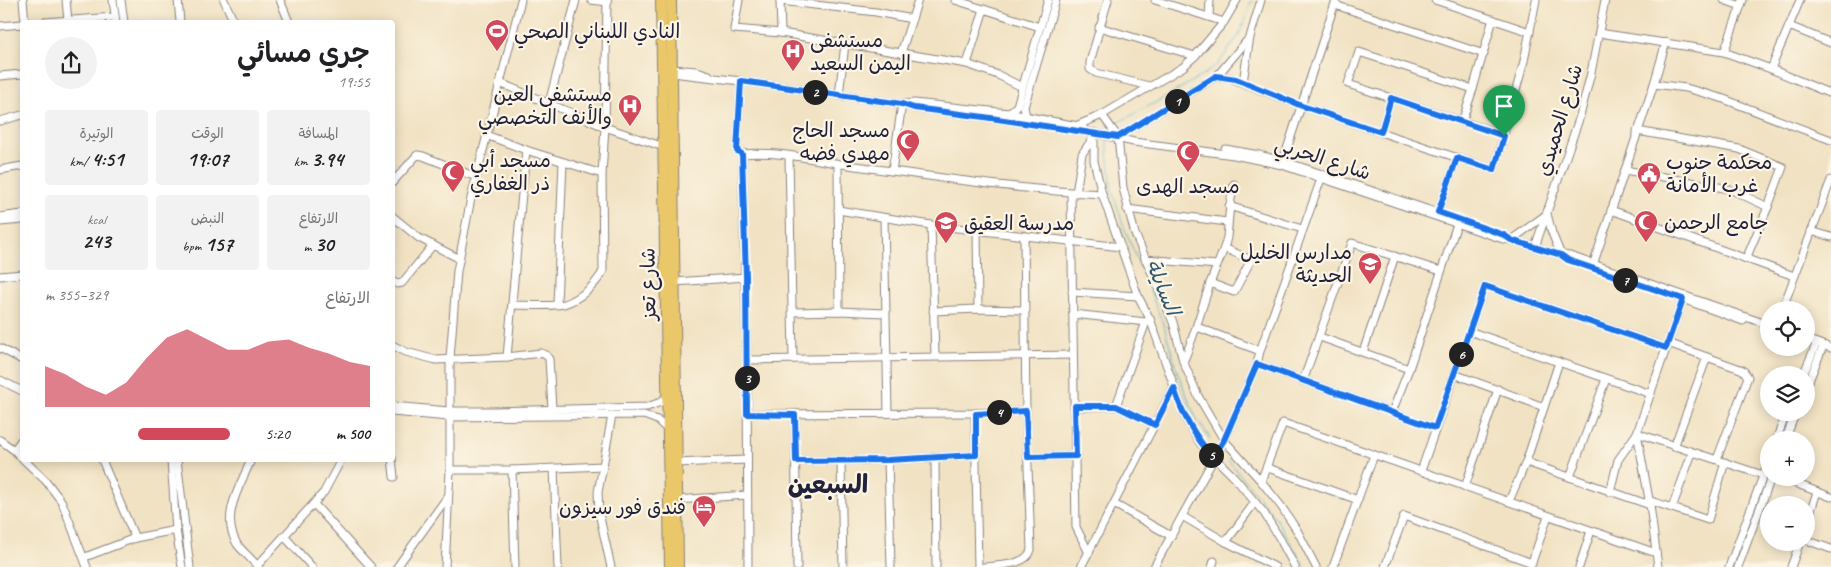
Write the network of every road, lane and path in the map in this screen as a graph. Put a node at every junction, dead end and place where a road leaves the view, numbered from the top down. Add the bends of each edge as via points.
1 (24, 0) edge
2 (66, 0) edge
3 (113, 0) edge
4 (121, 0) edge
5 (178, 0) edge
6 (224, 0) edge
7 (280, 0) edge
8 (520, 0) edge
9 (576, 0) edge
10 (591, 0) edge
11 (661, 0) edge
12 (671, 0) edge
13 (740, 0) edge
14 (918, 0) edge
15 (954, 0) edge
16 (1048, 0) edge
17 (1056, 0) edge
18 (1108, 0) edge
19 (1155, 0) edge
20 (1210, 0) edge
21 (1237, 0) edge
22 (1261, 0) edge
23 (1436, 0) edge
24 (1536, 0) edge
25 (1605, 0) edge
26 (1724, 0) edge
27 (1800, 0) edge
28 (608, 1) edge
29 (780, 1) edge
30 (1336, 2) edge
31 (1742, 3) edge
32 (984, 9) junction
33 (1209, 17) junction
34 (912, 19) junction
35 (1493, 19) junction
36 (24, 20) edge
37 (65, 20) edge
38 (115, 20) edge
39 (124, 20) edge
40 (180, 20) edge
41 (233, 20) edge
42 (288, 20) edge
43 (1224, 22) junction
44 (20, 24) edge
45 (0, 26) edge
46 (1789, 26) junction
47 (1040, 27) junction
48 (1100, 27) junction
49 (1530, 32) junction
50 (1599, 32) junction
51 (781, 33) junction
52 (1250, 37) junction
53 (1666, 42) junction
54 (1831, 43) edge
55 (845, 44) junction
56 (1724, 52) junction
57 (901, 53) junction
58 (1484, 54) junction
59 (1195, 56) junction
60 (967, 64) junction
61 (1771, 69) junction
62 (672, 71) junction
63 (20, 74) edge
64 (0, 76) edge
65 (1216, 76) junction
66 (741, 81) junction
67 (1243, 82) junction
68 (500, 83) junction
69 (1654, 84) junction
70 (1149, 86) junction
71 (1022, 87) junction
72 (1474, 89) junction
73 (1831, 94) edge
74 (839, 95) junction
75 (1391, 98) junction
76 (549, 103) junction
77 (902, 104) junction
78 (1021, 106) junction
79 (1302, 106) junction
80 (1009, 113) junction
81 (1102, 115) junction
82 (20, 116) edge
83 (1026, 116) junction
84 (0, 121) edge
85 (1462, 122) junction
86 (1078, 125) junction
87 (605, 128) junction
88 (1637, 131) junction
89 (1381, 132) junction
90 (486, 135) junction
91 (1094, 136) junction
92 (1504, 136) junction
93 (1118, 137) junction
94 (1831, 140) edge
95 (664, 147) junction
96 (526, 150) junction
97 (742, 154) junction
98 (789, 156) junction
99 (1457, 158) junction
100 (1283, 161) junction
101 (563, 162) junction
102 (838, 164) junction
103 (20, 166) edge
104 (0, 170) edge
105 (1625, 170) junction
106 (892, 171) junction
107 (602, 174) junction
108 (476, 177) junction
109 (1321, 179) junction
110 (395, 180) edge
111 (1830, 183) edge
112 (1234, 184) dead end
113 (1074, 193) junction
114 (1102, 194) junction
115 (1229, 206) junction
116 (1768, 207) junction
117 (1127, 208) junction
118 (838, 210) junction
119 (1611, 210) junction
120 (1438, 212) junction
121 (20, 214) edge
122 (1547, 214) junction
123 (0, 217) edge
124 (395, 218) edge
125 (884, 218) junction
126 (20, 220) edge
127 (0, 222) edge
128 (1227, 222) junction
129 (1457, 224) junction
130 (931, 225) junction
131 (1302, 229) junction
132 (977, 230) junction
133 (1811, 231) junction
134 (1024, 236) junction
135 (1831, 236) edge
136 (1511, 240) junction
137 (1072, 242) junction
138 (433, 245) junction
139 (1121, 247) junction
140 (1535, 247) junction
141 (1224, 248) junction
142 (1561, 255) junction
143 (1395, 256) junction
144 (460, 258) junction
145 (1145, 259) junction
146 (1746, 259) junction
147 (1217, 265) junction
148 (1593, 266) junction
149 (1441, 270) junction
150 (20, 274) edge
151 (0, 276) edge
152 (1794, 276) junction
153 (746, 277) junction
154 (675, 282) junction
155 (395, 283) edge
156 (1210, 284) junction
157 (1072, 292) junction
158 (1138, 296) junction
159 (1683, 299) junction
160 (1785, 301) edge
161 (557, 304) junction
162 (512, 305) junction
163 (978, 309) junction
164 (1026, 310) junction
165 (839, 311) junction
166 (932, 311) junction
167 (794, 312) junction
168 (885, 313) junction
169 (1073, 314) junction
170 (1148, 320) junction
171 (1760, 322) edge
172 (1197, 327) junction
173 (1760, 327) edge
174 (1470, 331) junction
175 (1320, 337) junction
176 (1815, 342) edge
177 (395, 346) edge
178 (1667, 346) junction
179 (1815, 347) edge
180 (0, 348) edge
181 (1818, 348) junction
182 (1831, 348) edge
183 (1260, 351) junction
184 (1363, 352) junction
185 (1831, 352) edge
186 (1027, 355) junction
187 (1073, 355) junction
188 (935, 356) junction
189 (507, 357) junction
190 (1707, 357) junction
191 (450, 358) junction
192 (794, 358) junction
193 (20, 359) edge
194 (886, 359) junction
195 (747, 360) junction
196 (1184, 361) junction
197 (1559, 362) junction
198 (1257, 364) junction
199 (1808, 366) edge
200 (1813, 366) edge
201 (1409, 368) junction
202 (1454, 374) junction
203 (1606, 379) junction
204 (0, 380) edge
205 (1303, 381) junction
206 (1174, 388) junction
207 (1498, 389) junction
208 (20, 390) edge
209 (668, 393) junction
210 (1651, 394) junction
211 (395, 406) edge
212 (1075, 406) junction
213 (1116, 406) junction
214 (1544, 407) junction
215 (552, 409) junction
216 (644, 411) junction
217 (1026, 411) junction
218 (395, 412) edge
219 (1392, 412) junction
220 (888, 413) junction
221 (449, 414) junction
222 (747, 414) junction
223 (976, 414) junction
224 (612, 415) junction
225 (795, 415) junction
226 (1784, 421) edge
227 (1792, 421) edge
228 (1155, 425) junction
229 (1435, 428) junction
230 (1781, 428) junction
231 (1789, 430) joint
232 (1780, 431) edge
233 (669, 432) junction
234 (1637, 433) junction
235 (0, 440) edge
236 (1224, 440) junction
237 (20, 442) edge
238 (1674, 447) junction
239 (14, 450) junction
240 (1692, 453) junction
241 (976, 455) junction
242 (1374, 455) junction
243 (20, 456) edge
244 (1076, 456) junction
245 (1028, 457) junction
246 (1213, 457) junction
247 (935, 458) junction
248 (1716, 459) junction
249 (746, 460) junction
250 (888, 460) junction
251 (796, 461) junction
252 (842, 461) junction
253 (26, 462) edge
254 (103, 462) edge
255 (171, 462) edge
256 (177, 462) edge
257 (250, 462) edge
258 (340, 462) edge
259 (392, 462) edge
260 (1526, 462) junction
261 (1725, 462) junction
262 (676, 463) junction
263 (603, 466) junction
264 (554, 468) junction
265 (1268, 468) junction
266 (450, 470) junction
267 (512, 470) junction
268 (1420, 471) junction
269 (1760, 474) edge
270 (394, 477) dead end
271 (1570, 477) junction
272 (1262, 481) junction
273 (1760, 486) edge
274 (1768, 486) edge
275 (1802, 486) edge
276 (1465, 487) junction
277 (1610, 492) junction
278 (1817, 492) junction
279 (747, 495) junction
280 (449, 496) junction
281 (1831, 497) edge
282 (1815, 498) edge
283 (677, 500) junction
284 (1358, 500) junction
285 (1509, 501) junction
286 (1255, 502) junction
287 (1649, 502) junction
288 (314, 504) junction
289 (1114, 504) junction
290 (1672, 508) junction
291 (1182, 516) junction
292 (1548, 516) junction
293 (1752, 519) junction
294 (176, 530) junction
295 (1591, 531) junction
296 (284, 536) junction
297 (1171, 536) junction
298 (135, 538) junction
299 (1226, 542) junction
300 (1815, 543) edge
301 (1831, 549) edge
302 (1797, 551) edge
303 (1089, 553) junction
304 (1656, 553) junction
305 (85, 557) junction
306 (1531, 565) edge
307 (257, 566) edge
308 (88, 567) edge
309 (182, 567) edge
310 (190, 567) edge
311 (312, 567) edge
312 (371, 567) edge
313 (397, 567) edge
314 (445, 567) edge
315 (515, 567) edge
316 (558, 567) edge
317 (611, 567) edge
318 (670, 567) edge
319 (678, 567) edge
320 (748, 567) edge
321 (797, 567) edge
322 (842, 567) edge
323 (891, 567) edge
324 (936, 567) edge
325 (978, 567) edge
326 (984, 567) edge
327 (1081, 567) edge
328 (1154, 567) edge
329 (1275, 567) edge
330 (1295, 567) edge
331 (1316, 567) edge
332 (1333, 567) edge
333 (1385, 567) edge
334 (1579, 567) edge
335 (1658, 567) edge
336 (1730, 567) edge
337 (1738, 567) edge
338 (1791, 567) edge

1 - 36 street
2 - 37 street
3 - 38 street
4 - 39 street
5 - 40 street
6 - 41 street
7 - 42 street
8 - 68 street
9 - 76 street
10 - 28 street
11 - 95 highway, شارع تعز
12 - 62 highway, شارع تعز
13 - 51 street via 734,29
14 - 34 street
15 - 32 street
16 - 47 street
17 - 78 street
18 - 48 street
19 - 33 street
20 - 33 street
21 - 43 street
22 - 52 street
23 - 35 street
24 - 49 street
25 - 50 street, شارع الحميدي
26 - 31 street
27 - 46 street
28 - 87 street
29 - 34 street
29 - 51 street
30 - 58 street
30 - 79 street
31 - 56 street
32 - 47 street
32 - 60 street
33 - 43 street
34 - 57 street
35 - 49 street
35 - 58 street
43 - 59 street
44 - 45 street
46 - 54 street
46 - 61 street
47 - 71 street
48 - 59 street
48 - 70 street via 1090,69 1096,74
49 - 92 street
50 - 53 street
50 - 122 street, شارع الحميدي via 1580,116
51 - 55 street
52 - 65 street
52 - 67 street
53 - 56 street
53 - 69 street
55 - 57 street
55 - 74 street
56 - 61 street
57 - 60 street
58 - 72 street
59 - 70 street via 1183,67
60 - 71 street
61 - 73 street
62 - 66 street, شارع الحربي
62 - 154 highway, شارع تعز
63 - 64 street
65 - 67 street
65 - 93 street
66 - 74 street, شارع الحربي
66 - 97 street via 737,151
67 - 79 street
68 - 76 street
68 - 90 street
69 - 88 street
69 - 94 street via 1686,88 1721,98
70 - 81 street
71 - 78 street
72 - 75 street via 1359,52 1348,84
72 - 85 street
74 - 77 street, شارع الحربي
75 - 85 street
75 - 89 street
76 - 87 street
77 - 80 street, شارع الحربي
77 - 91 street, شارع الحربي
77 - 106 street
78 - 80 street
78 - 83 street
79 - 89 street
79 - 100 street
80 - 83 street, شارع الحربي
81 - 86 street
81 - 93 street
82 - 84 street
83 - 86 street, شارع الحربي
85 - 92 street
86 - 91 street, شارع الحربي
87 - 95 street
87 - 107 street
88 - 105 street
88 - 116 street via 1739,149 1783,167
89 - 99 street
90 - 96 street
90 - 108 street
91 - 93 street, شارع الحربي
91 - 113 street via 1082,154
91 - 114 street via 1094,161
92 - 99 street via 1494,170
93 - 100 street, شارع الحربي via 1235,150
93 - 109 street, شارع الحربي via 1258,159
93 - 117 street
95 - 209 highway, شارع تعز
96 - 101 street
96 - 162 street
97 - 98 street
97 - 153 street
98 - 102 street
98 - 167 street
99 - 120 street
100 - 120 street, شارع الحربي
101 - 107 street
101 - 161 street
102 - 106 street
102 - 118 street
103 - 104 street
105 - 116 street via 1724,188
105 - 119 street
106 - 113 street
107 - 161 street via 603,271 598,282 579,296
108 - 110 street via 417,156
108 - 144 street
109 - 129 street, شارع الحربي
109 - 131 street
111 - 133 street
112 - 115 street
113 - 114 street
113 - 137 street
114 - 139 street
115 - 128 street
115 - 131 street
116 - 146 street
117 - 128 street
117 - 145 street
118 - 125 street
118 - 165 street
119 - 146 street
119 - 148 street
120 - 136 street, شارع الحربي
121 - 123 street
122 - 136 street
122 - 140 street, شارع الحميدي
122 - 142 street
124 - 138 street
125 - 130 street
125 - 168 street
126 - 127 street
128 - 141 street
129 - 136 street, شارع الحربي
129 - 149 street
130 - 132 street
130 - 166 street
131 - 183 street
132 - 134 street
132 - 163 street
133 - 135 street
133 - 152 street
134 - 137 street
134 - 164 street
136 - 140 street, شارع الحربي
137 - 139 street
137 - 157 street
138 - 144 street
138 - 155 street via 402,283
139 - 158 street
140 - 142 street, شارع الحربي
141 - 147 street
141 - 156 street via 1251,260 1234,292
142 - 148 street, شارع الحربي
143 - 149 street
143 - 175 street via 1352,243
143 - 184 street
144 - 191 street
145 - 147 street
145 - 196 street via 1173,322
146 - 152 street
147 - 156 street
148 - 159 street, شارع الحربي
148 - 171 street, شارع الحربي
149 - 201 street
150 - 151 street
152 - 160 street
153 - 154 street
153 - 195 street
154 - 262 highway, شارع تعز
156 - 172 street
157 - 158 street
157 - 169 street
158 - 170 street
159 - 173 street, شارع الحربي
159 - 178 street
161 - 162 street
162 - 189 street
163 - 164 street
163 - 166 street
164 - 186 street
165 - 167 street
165 - 168 street
166 - 188 street
167 - 192 street
168 - 194 street
169 - 170 street
169 - 187 street
170 - 206 street
170 - 213 street
172 - 183 street
172 - 196 street
174 - 178 street via 1485,286
174 - 197 street
174 - 202 street
175 - 184 street
175 - 205 street
176 - 182 street
177 - 191 street via 436,360
178 - 190 street
178 - 210 street
179 - 181 street
180 - 193 street
181 - 185 street
181 - 199 street
181 - 200 street
183 - 198 street
184 - 201 street
186 - 187 street
186 - 188 street
186 - 217 street
187 - 212 street
188 - 194 street
189 - 191 street
189 - 215 street via 546,355 549,359
190 - 238 street
190 - 248 street via 1743,370 1748,377
191 - 221 street
192 - 194 street
192 - 195 street
194 - 220 street
195 - 222 street
196 - 236 street via 1201,402
197 - 203 street
197 - 214 street
198 - 205 street
198 - 236 street
201 - 219 street
202 - 207 street
202 - 229 street
203 - 210 street
203 - 271 street
204 - 208 street
205 - 219 street
206 - 228 street
206 - 246 street via 1190,427
207 - 214 street
207 - 276 street
209 - 216 street via 658,404
209 - 233 highway, شارع تعز
210 - 234 street
211 - 221 street
212 - 213 street
212 - 244 street
213 - 228 street
214 - 260 street
215 - 216 street
215 - 221 street
216 - 224 street
216 - 233 street
217 - 223 street
217 - 245 street
218 - 221 street
219 - 229 street
220 - 223 street
220 - 225 street
221 - 224 street
221 - 266 street
222 - 225 street
222 - 249 street
223 - 241 street
224 - 263 street
225 - 251 street
226 - 230 street
227 - 231 street
228 - 289 street
229 - 268 street
230 - 231 street
230 - 232 street
233 - 318 highway, شارع تعز
234 - 238 street
234 - 277 street via 1618,460
234 - 287 street
235 - 239 street
236 - 246 street
236 - 272 street
237 - 239 street
238 - 240 street
239 - 243 street
240 - 248 street
240 - 290 street
241 - 247 street
241 - 325 street
242 - 265 street via 1283,423
242 - 268 street
242 - 284 street
244 - 245 street
244 - 303 street via 1076,526
245 - 326 street via 1029,557 1023,561
246 - 286 street
246 - 291 street
247 - 250 street
247 - 324 street
248 - 261 street
249 - 262 street
249 - 279 street
250 - 252 street
250 - 323 street
251 - 252 street
251 - 321 street
252 - 322 street
253 - 305 street via 62,502
254 - 298 street
255 - 294 street
256 - 310 street
257 - 307 street via 232,506 230,527 238,544
258 - 288 street
259 - 270 street
260 - 271 street
260 - 285 street
261 - 269 street
261 - 290 street via 1708,520
262 - 283 highway, شارع تعز
263 - 264 street
263 - 317 street via 598,513
264 - 267 street
264 - 316 street
265 - 272 street
265 - 284 street
266 - 267 street
266 - 280 street
267 - 315 street
268 - 276 street
271 - 277 street
272 - 331 street via 1289,519
273 - 293 street
274 - 293 street
275 - 278 street
276 - 285 street
277 - 287 street
278 - 281 street
278 - 282 street
279 - 283 street
279 - 320 street
280 - 313 street
280 - 314 street
283 - 319 highway, شارع تعز
284 - 332 street
285 - 292 street
286 - 299 street
286 - 330 street
287 - 290 street
287 - 304 street
288 - 296 street
288 - 312 street
289 - 297 street
289 - 303 street
291 - 297 street
291 - 299 street
292 - 295 street
292 - 306 street
293 - 336 street
293 - 337 street
294 - 298 street
294 - 309 street
295 - 304 street
295 - 334 street
296 - 307 street
296 - 311 street
297 - 328 street
298 - 305 street
299 - 329 street
300 - 301 street
302 - 338 street
303 - 327 street
304 - 335 street
305 - 308 street
306 - 333 street via 1404,516

